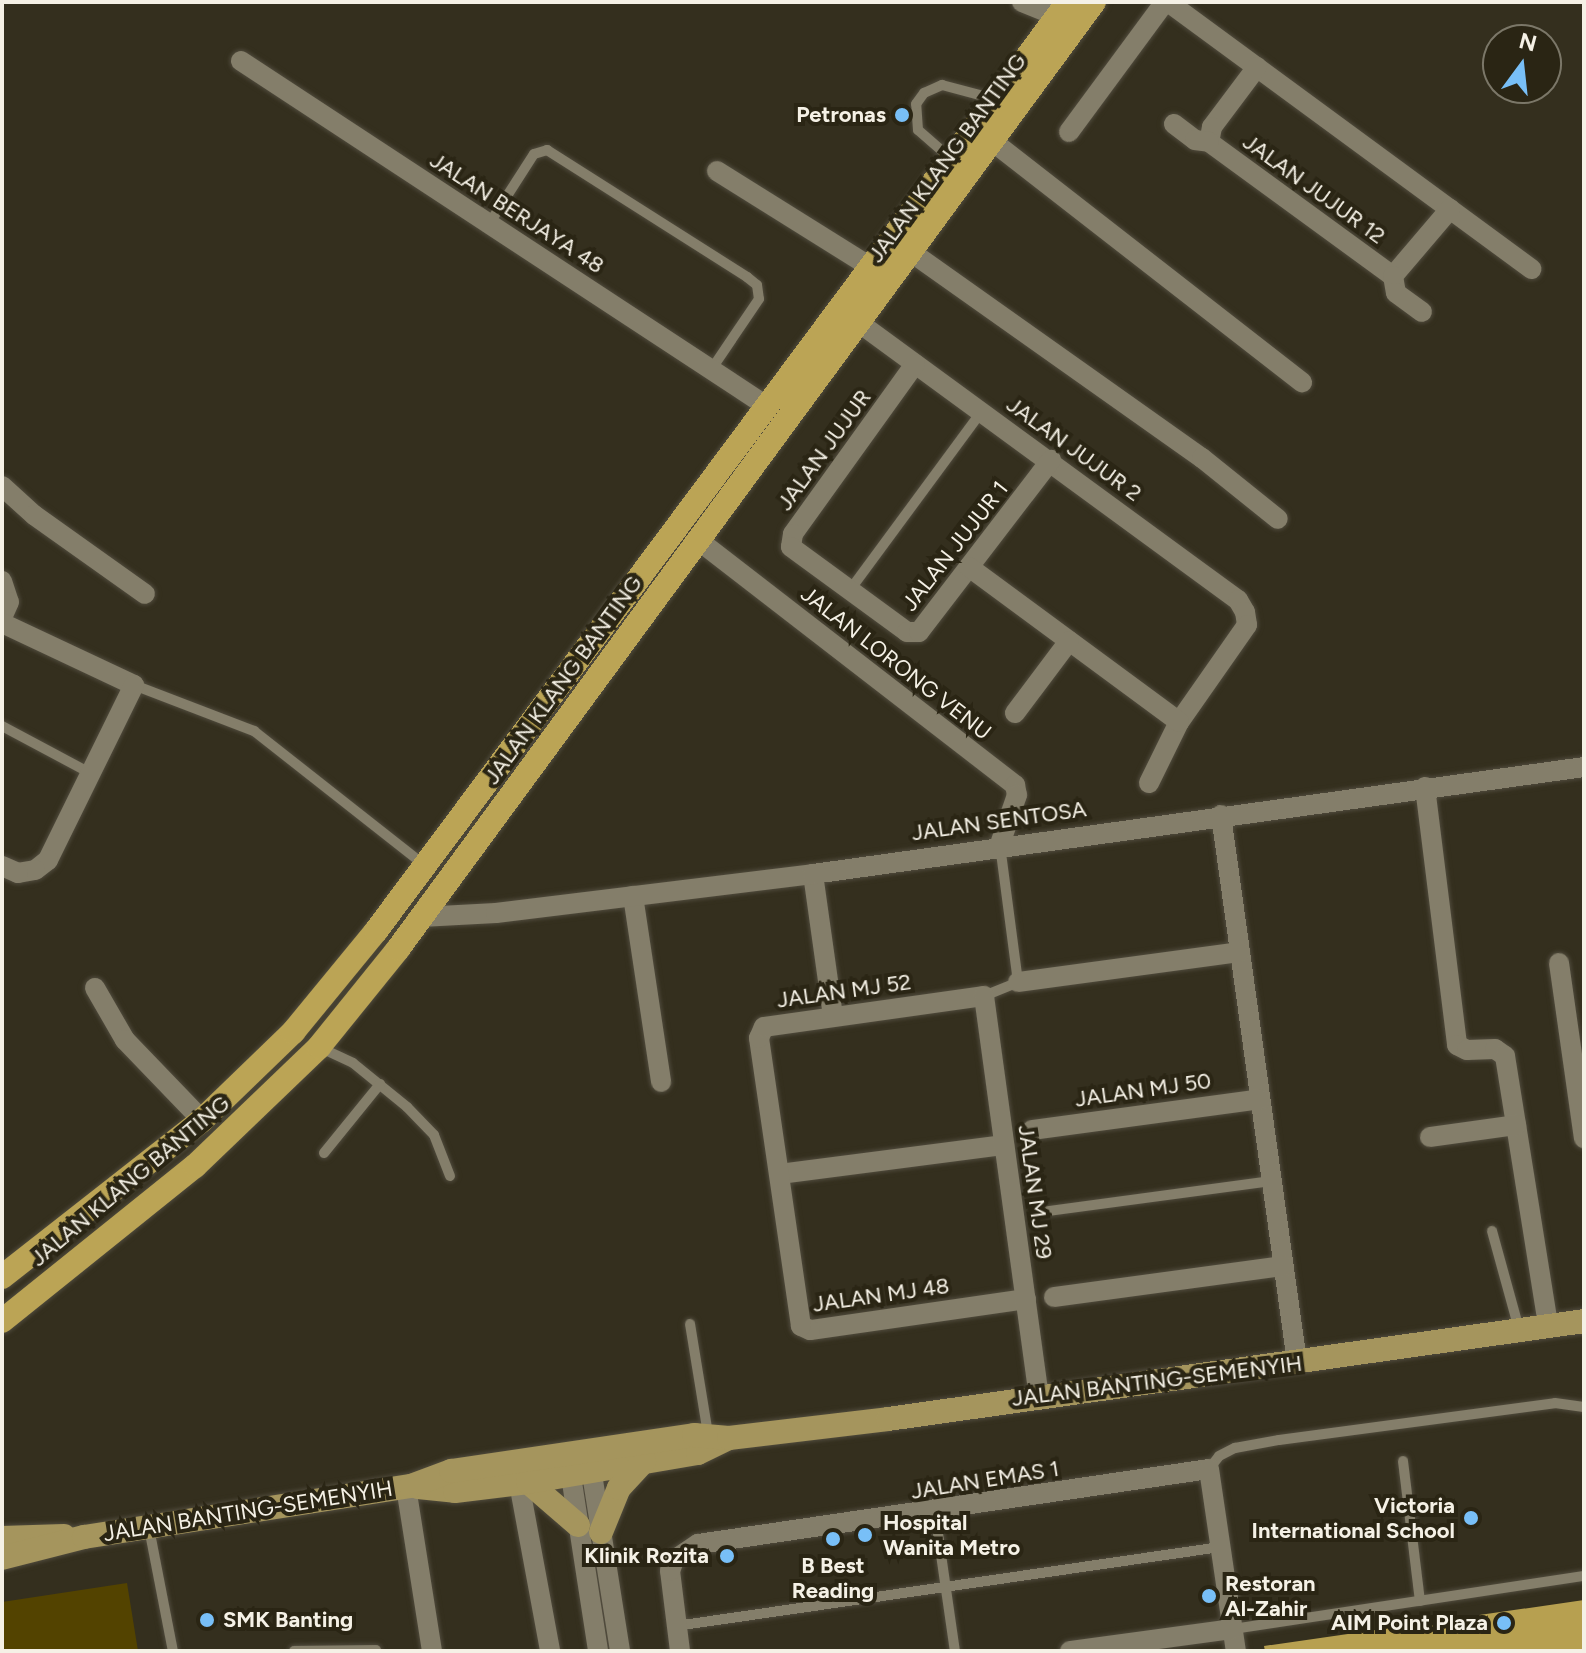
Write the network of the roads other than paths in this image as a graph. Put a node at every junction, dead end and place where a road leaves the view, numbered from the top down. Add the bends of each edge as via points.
1 (1022, 2) edge
2 (1094, 2) edge
3 (1167, 2) edge
4 (1063, 9) edge
5 (241, 61) dead end
6 (1257, 67) junction
7 (995, 99) junction
8 (1174, 124) dead end
9 (1069, 132) dead end
10 (992, 141) junction
11 (1209, 142) junction
12 (949, 157) junction
13 (717, 171) dead end
14 (1450, 209) junction
15 (489, 224) junction
16 (911, 252) junction
17 (857, 259) junction
18 (1531, 269) dead end
19 (1393, 276) junction
20 (1422, 312) dead end
21 (858, 322) junction
22 (915, 364) junction
23 (711, 370) junction
24 (1302, 382) dead end
25 (765, 405) junction
26 (982, 411) junction
27 (1051, 460) junction
28 (2, 486) edge
29 (1278, 519) dead end
30 (698, 540) junction
31 (969, 567) junction
32 (2, 581) edge
33 (850, 590) junction
34 (145, 594) dead end
35 (2, 621) edge
36 (1069, 641) junction
37 (134, 685) junction
38 (1015, 713) dead end
39 (1179, 722) junction
40 (2, 726) edge
41 (1584, 767) edge
42 (94, 775) junction
43 (1149, 783) dead end
44 (1425, 787) junction
45 (1221, 815) junction
46 (1000, 844) junction
47 (2, 866) edge
48 (425, 866) junction
49 (813, 874) junction
50 (633, 896) junction
51 (421, 917) junction
52 (1240, 952) junction
53 (1559, 963) dead end
54 (1018, 982) junction
55 (95, 988) dead end
56 (984, 996) junction
57 (833, 1016) junction
58 (319, 1047) junction
59 (661, 1082) dead end
60 (380, 1084) junction
61 (1260, 1099) junction
62 (202, 1120) junction
63 (1516, 1125) junction
64 (1032, 1130) dead end
65 (1430, 1137) dead end
66 (1584, 1138) edge
67 (1004, 1145) junction
68 (324, 1153) dead end
69 (780, 1174) junction
70 (450, 1176) dead end
71 (1272, 1181) junction
72 (1049, 1211) dead end
73 (1492, 1231) dead end
74 (1283, 1266) junction
75 (2, 1277) edge
76 (1054, 1297) dead end
77 (1026, 1299) junction
78 (2, 1321) edge
79 (1584, 1321) edge
80 (690, 1324) dead end
81 (1548, 1325) junction
82 (1519, 1329) junction
83 (1297, 1362) junction
84 (1039, 1395) junction
85 (1584, 1407) edge
86 (719, 1437) junction
87 (644, 1461) junction
88 (1403, 1461) dead end
89 (580, 1463) junction
90 (1209, 1469) junction
91 (524, 1482) junction
92 (409, 1487) junction
93 (935, 1513) junction
94 (149, 1526) junction
95 (590, 1528) junction
96 (84, 1537) junction
97 (2, 1538) edge
98 (1220, 1547) junction
99 (2, 1558) edge
100 (1584, 1576) edge
101 (945, 1586) junction
102 (1420, 1601) junction
103 (676, 1626) junction
104 (1233, 1629) junction
105 (376, 1650) edge
106 (173, 1651) edge
107 (294, 1651) edge
108 (432, 1651) edge
109 (550, 1651) edge
110 (598, 1651) edge
111 (620, 1651) edge
112 (680, 1651) edge
113 (955, 1651) edge
114 (1070, 1651) edge
115 (1236, 1651) edge

1 - 4 street
2 - 10 highway, JALAN KLANG BANTING
3 - 6 street
3 - 9 street
4 - 7 highway, JALAN KLANG BANTING
5 - 15 street, JALAN BERJAYA 48
6 - 11 street, JALAN JUJUR 12 via 1212,127
6 - 14 street
7 - 12 highway, JALAN KLANG BANTING
7 - 12 lane via 942,85 924,93 916,104 918,130
8 - 11 street via 1195,140
10 - 16 highway, JALAN KLANG BANTING
10 - 24 street
11 - 19 street, JALAN JUJUR 12
12 - 17 highway, JALAN KLANG BANTING
13 - 17 street
14 - 18 street
14 - 19 street, JALAN JUJUR 12
15 - 23 street, JALAN BERJAYA 48
15 - 23 lane via 534,154 547,150 747,277 757,285 759,299
16 - 21 highway, JALAN KLANG BANTING
16 - 29 street
17 - 25 highway, JALAN KLANG BANTING
19 - 20 street via 1396,293
21 - 22 street, JALAN JUJUR 2
21 - 30 highway, JALAN KLANG BANTING
22 - 26 street, JALAN JUJUR 2
22 - 33 street, JALAN JUJUR via 793,534 791,547
23 - 25 street, JALAN BERJAYA 48
25 - 48 highway, JALAN KLANG BANTING
26 - 27 street, JALAN JUJUR 2
26 - 33 lane
27 - 31 street, JALAN JUJUR 1
27 - 39 street, JALAN JUJUR 2 via 1238,600 1247,625
28 - 34 street
30 - 46 street, JALAN LORONG VENU via 1015,785 1017,795
30 - 51 highway, JALAN KLANG BANTING
31 - 33 street, JALAN JUJUR 1 via 919,632 907,632
31 - 36 street
32 - 35 street via 9,602
35 - 37 street
36 - 38 street
36 - 39 street
37 - 42 street
37 - 48 lane via 254,731 323,780 354,814
39 - 43 street
40 - 42 lane
41 - 44 street, JALAN SENTOSA
42 - 47 street via 48,860 35,870 18,873
44 - 45 street, JALAN SENTOSA
44 - 63 street via 1457,1045 1495,1049 1505,1056
45 - 46 street, JALAN SENTOSA
45 - 52 street
46 - 49 street, JALAN SENTOSA
46 - 54 lane
48 - 62 highway, JALAN KLANG BANTING via 293,1032
49 - 50 street, JALAN SENTOSA
49 - 57 street
50 - 51 street, JALAN SENTOSA
50 - 59 street
51 - 58 highway, JALAN KLANG BANTING
52 - 54 street
52 - 61 street
53 - 66 street
54 - 56 lane
55 - 62 street via 125,1040
56 - 57 street, JALAN MJ 52
56 - 67 street, JALAN MJ 29
57 - 69 street, JALAN MJ 52 via 760,1032
58 - 60 lane
58 - 78 highway, JALAN KLANG BANTING via 195,1166
60 - 68 lane
60 - 70 lane via 434,1135
61 - 64 street, JALAN MJ 50
61 - 71 street
62 - 75 highway, JALAN KLANG BANTING
63 - 65 street
63 - 81 street
67 - 69 street
67 - 77 street, JALAN MJ 29
69 - 77 street, JALAN MJ 48 via 805,1330
71 - 72 lane
71 - 74 street
73 - 82 lane
74 - 76 street
74 - 83 street
77 - 84 street, JALAN MJ 29
79 - 81 main road, JALAN BANTING-SEMENYIH
80 - 86 lane
81 - 82 main road, JALAN BANTING-SEMENYIH
82 - 83 main road, JALAN BANTING-SEMENYIH
83 - 84 main road, JALAN BANTING-SEMENYIH
84 - 86 main road, JALAN BANTING-SEMENYIH
85 - 90 lane via 1555,1403 1279,1440 1235,1448
86 - 87 main road, JALAN BANTING-SEMENYIH via 698,1453
86 - 89 main road, JALAN BANTING-SEMENYIH
87 - 89 main road, JALAN BANTING-SEMENYIH
87 - 95 main road
88 - 102 lane
89 - 91 main road, JALAN BANTING-SEMENYIH
89 - 92 main road, JALAN BANTING-SEMENYIH via 451,1471
89 - 95 street
90 - 93 street, JALAN EMAS 1
90 - 98 street
91 - 92 main road, JALAN BANTING-SEMENYIH via 455,1491
91 - 95 main road
91 - 109 street
92 - 94 main road, JALAN BANTING-SEMENYIH
92 - 108 street
93 - 101 lane
93 - 103 street, JALAN EMAS 1 via 689,1547 670,1571
94 - 96 main road, JALAN BANTING-SEMENYIH
94 - 106 lane
95 - 110 street
95 - 111 street
96 - 97 main road, JALAN BANTING-SEMENYIH
96 - 99 main road, JALAN BANTING-SEMENYIH
98 - 101 lane
98 - 104 street
100 - 102 lane
101 - 103 lane
101 - 113 lane
102 - 104 lane
103 - 112 street, JALAN EMAS 1
104 - 114 street
104 - 115 street
105 - 107 lane

